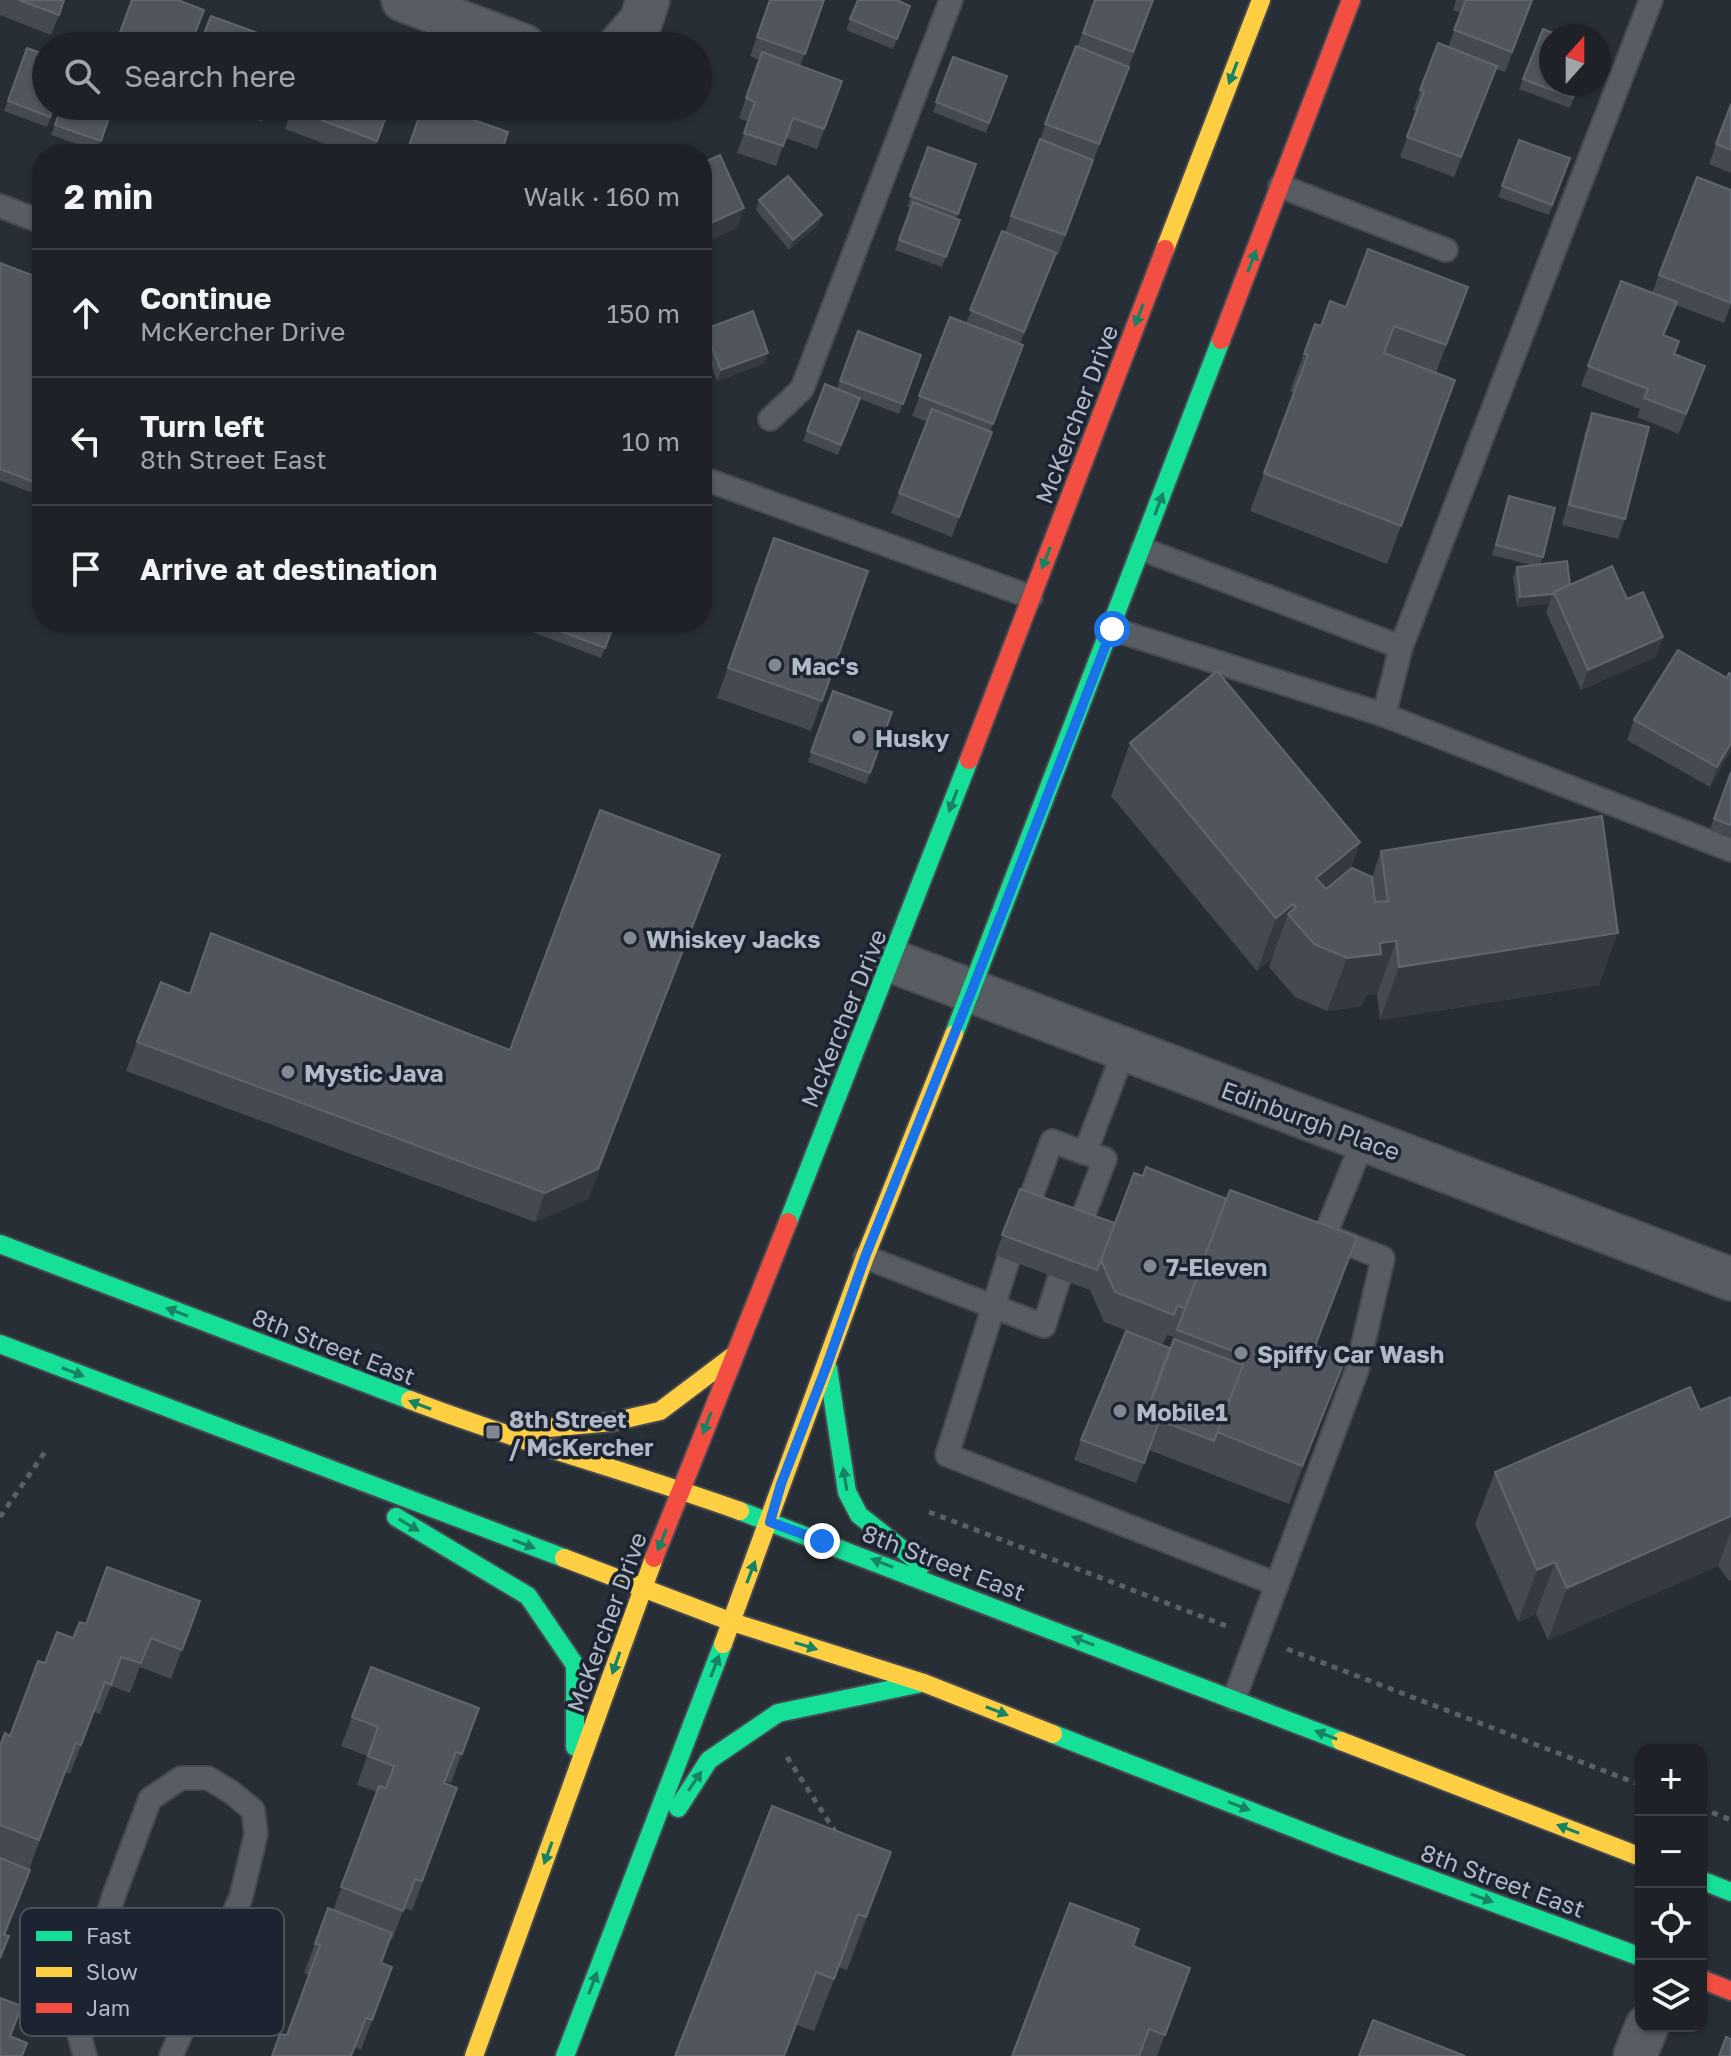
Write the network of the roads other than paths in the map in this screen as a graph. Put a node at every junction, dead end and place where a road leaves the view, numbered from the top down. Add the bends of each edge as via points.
1 (403, 0) edge
2 (648, 0) edge
3 (951, 0) edge
4 (1261, 0) edge
5 (1351, 0) edge
6 (1651, 0) edge
7 (487, 32) edge
8 (631, 32) edge
9 (1280, 186) junction
10 (0, 206) edge
11 (32, 218) edge
12 (1446, 250) dead end
13 (770, 419) dead end
14 (712, 482) edge
15 (1142, 549) junction
16 (1031, 597) junction
17 (1112, 629) junction
18 (1401, 647) junction
19 (1384, 715) junction
20 (1731, 850) edge
21 (892, 961) junction
22 (972, 990) junction
23 (1124, 1051) junction
24 (1364, 1139) junction
25 (1085, 1153) junction
26 (1025, 1213) edge
27 (1077, 1232) edge
28 (0, 1244) edge
29 (865, 1257) junction
30 (1008, 1260) edge
31 (1059, 1279) edge
32 (1731, 1279) edge
33 (992, 1307) junction
34 (0, 1344) edge
35 (733, 1356) junction
36 (827, 1365) junction
37 (493, 1432) junction
38 (294, 1456) junction
39 (681, 1490) junction
40 (770, 1522) junction
41 (1276, 1584) junction
42 (642, 1589) junction
43 (955, 1591) junction
44 (732, 1622) junction
45 (924, 1683) junction
46 (1234, 1699) junction
47 (575, 1780) junction
48 (1635, 1855) edge
49 (636, 1869) junction
50 (1707, 1882) edge
51 (1731, 1892) edge
52 (110, 1908) edge
53 (236, 1908) edge
54 (1635, 1955) edge
55 (1707, 1981) edge
56 (1731, 1991) edge
57 (1645, 2032) edge
58 (79, 2036) edge
59 (180, 2036) edge
60 (85, 2056) edge
61 (171, 2056) edge
62 (474, 2056) edge
63 (565, 2056) edge
64 (1635, 2056) edge

1 - 7 street
2 - 8 street
3 - 13 lane via 802,389
4 -> 16 main road, McKercher Drive
5 - 9 main road
6 - 18 lane
9 - 12 lane
15 -> 9 main road
10 - 11 lane
14 - 16 lane
15 - 17 main road
15 - 18 lane
16 -> 21 main road, McKercher Drive
17 - 19 lane
17 - 22 main road
18 - 19 lane
19 - 20 lane
21 - 22 street, Edinburgh Place
21 - 35 main road, McKercher Drive
22 - 23 street, Edinburgh Place
22 - 29 main road
23 - 24 street, Edinburgh Place
23 - 25 lane
24 - 32 street, Edinburgh Place
24 - 41 lane via 1325,1235 1383,1258 1357,1370
25 - 26 lane via 1052,1141
25 - 27 lane via 1105,1159
37 -> 28 main road, 8th Street East
29 - 33 lane
29 - 36 main road
30 - 33 lane
31 - 33 lane via 1044,1326
33 - 41 lane via 947,1455
34 -> 38 main road, 8th Street East
35 - 37 main road via 660,1411 612,1422
35 -> 39 main road, McKercher Drive
36 - 40 main road
43 -> 36 main road via 859,1515 847,1492
37 - 39 main road, 8th Street East
38 -> 42 main road, 8th Street East
38 -> 47 main road via 528,1596 575,1665
39 - 40 main road, 8th Street East
39 -> 42 main road, McKercher Drive
43 -> 40 main road, 8th Street East
44 -> 40 main road
41 - 46 lane
42 - 44 main road, 8th Street East
42 -> 47 main road, McKercher Drive
46 -> 43 main road, 8th Street East
44 -> 45 main road, 8th Street East
49 -> 44 main road
49 -> 45 main road via 709,1760 778,1713
45 -> 54 main road, 8th Street East
48 -> 46 main road, 8th Street East
47 -> 62 main road, McKercher Drive
63 -> 49 main road
50 - 51 main road
52 - 53 lane via 150,1799 181,1778 208,1778 253,1810 256,1834
55 - 56 main road
57 - 64 street
58 - 60 lane
59 - 61 lane

